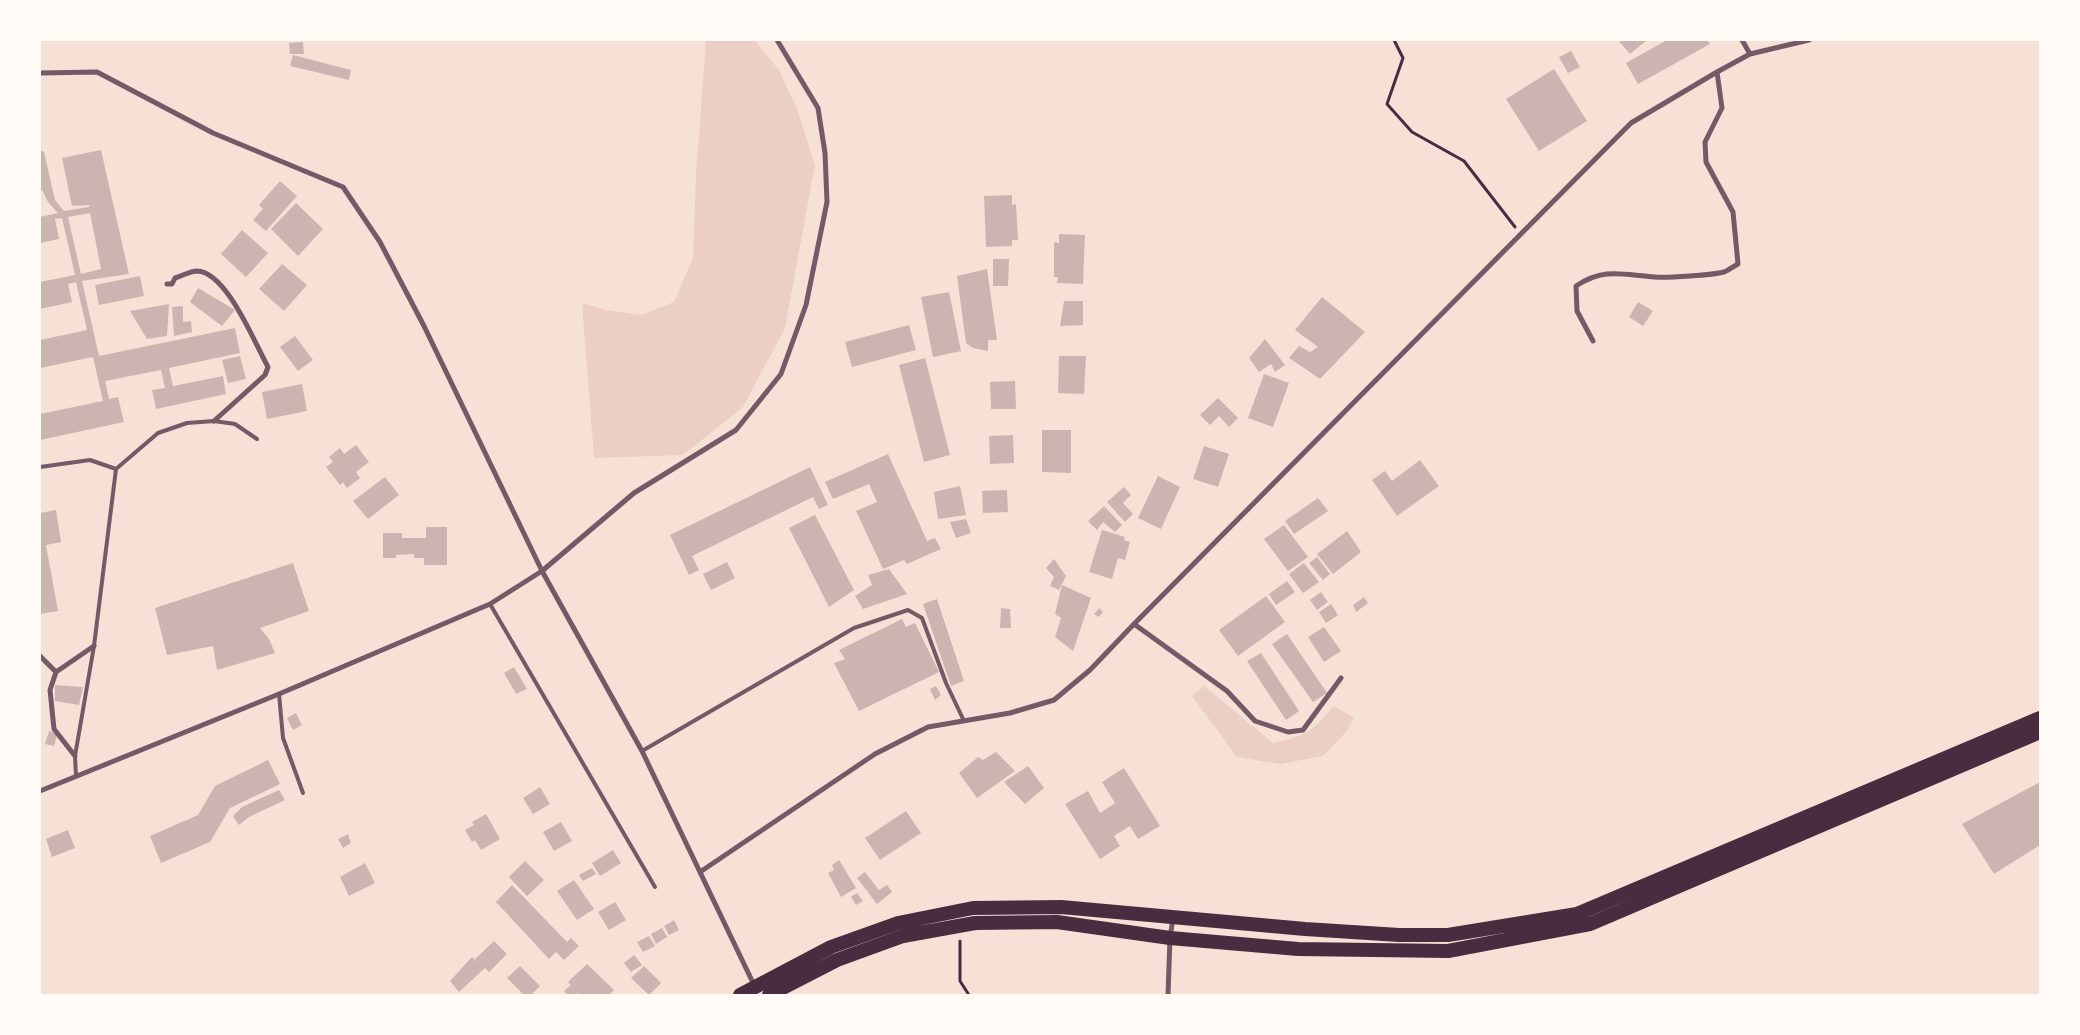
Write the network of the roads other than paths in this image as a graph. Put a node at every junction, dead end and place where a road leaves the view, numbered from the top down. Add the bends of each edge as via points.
1 (777, 40) edge
2 (1742, 40) edge
3 (1809, 40) edge
4 (1750, 54) junction
5 (1717, 72) junction
6 (40, 73) edge
7 (167, 284) dead end
8 (1593, 341) dead end
9 (214, 421) junction
10 (257, 438) dead end
11 (40, 467) edge
12 (116, 469) junction
13 (542, 571) junction
14 (490, 604) junction
15 (1134, 624) junction
16 (94, 646) junction
17 (40, 656) edge
18 (56, 672) junction
19 (1341, 678) dead end
20 (279, 694) junction
21 (2040, 718) edge
22 (964, 721) junction
23 (2040, 732) edge
24 (642, 751) junction
25 (75, 756) junction
26 (76, 776) junction
27 (40, 791) edge
28 (303, 793) dead end
29 (700, 872) junction
30 (655, 887) dead end
31 (1173, 917) junction
32 (1170, 938) junction
33 (755, 987) junction
34 (740, 995) edge
35 (770, 995) edge
36 (1168, 995) edge

1 - 13 street via 818,108 825,153 826,202 806,305 781,374 736,430 634,493
2 - 4 street
3 - 4 street
4 - 5 street
5 - 8 street via 1722,108 1705,142 1706,162 1733,212 1738,264 1724,272 1656,277 1618,272 1591,276 1576,286 1577,311
5 - 15 street via 1631,123
6 - 13 street via 97,72 213,133 343,188 380,242 424,326
7 - 9 street via 198,271 216,281 231,298 268,367 265,374
9 - 10 lane via 235,424
9 - 12 lane via 187,423 158,433
11 - 12 lane via 90,460
12 - 16 lane
13 - 14 street
13 - 24 street
14 - 20 street
14 - 30 lane
15 - 19 street via 1227,691 1255,721 1288,732 1303,730
15 - 22 street via 1090,670 1054,700 1010,713
16 - 18 street
16 - 25 lane
17 - 18 street
18 - 25 street via 50,690 54,729
20 - 26 street
20 - 28 lane via 283,738
21 - 31 highway via 1577,914 1448,935 1314,930
22 - 24 lane via 922,618 908,610 854,628
22 - 29 street via 928,728 875,754
23 - 32 highway via 1590,924 1448,951 1298,949
24 - 29 street
25 - 26 lane
26 - 27 street
29 - 33 street
31 - 32 street
31 - 33 highway via 1061,907 973,908 890,926 831,947
32 - 35 highway via 1057,922 959,925 903,936 837,960
32 - 36 street
33 - 34 highway

